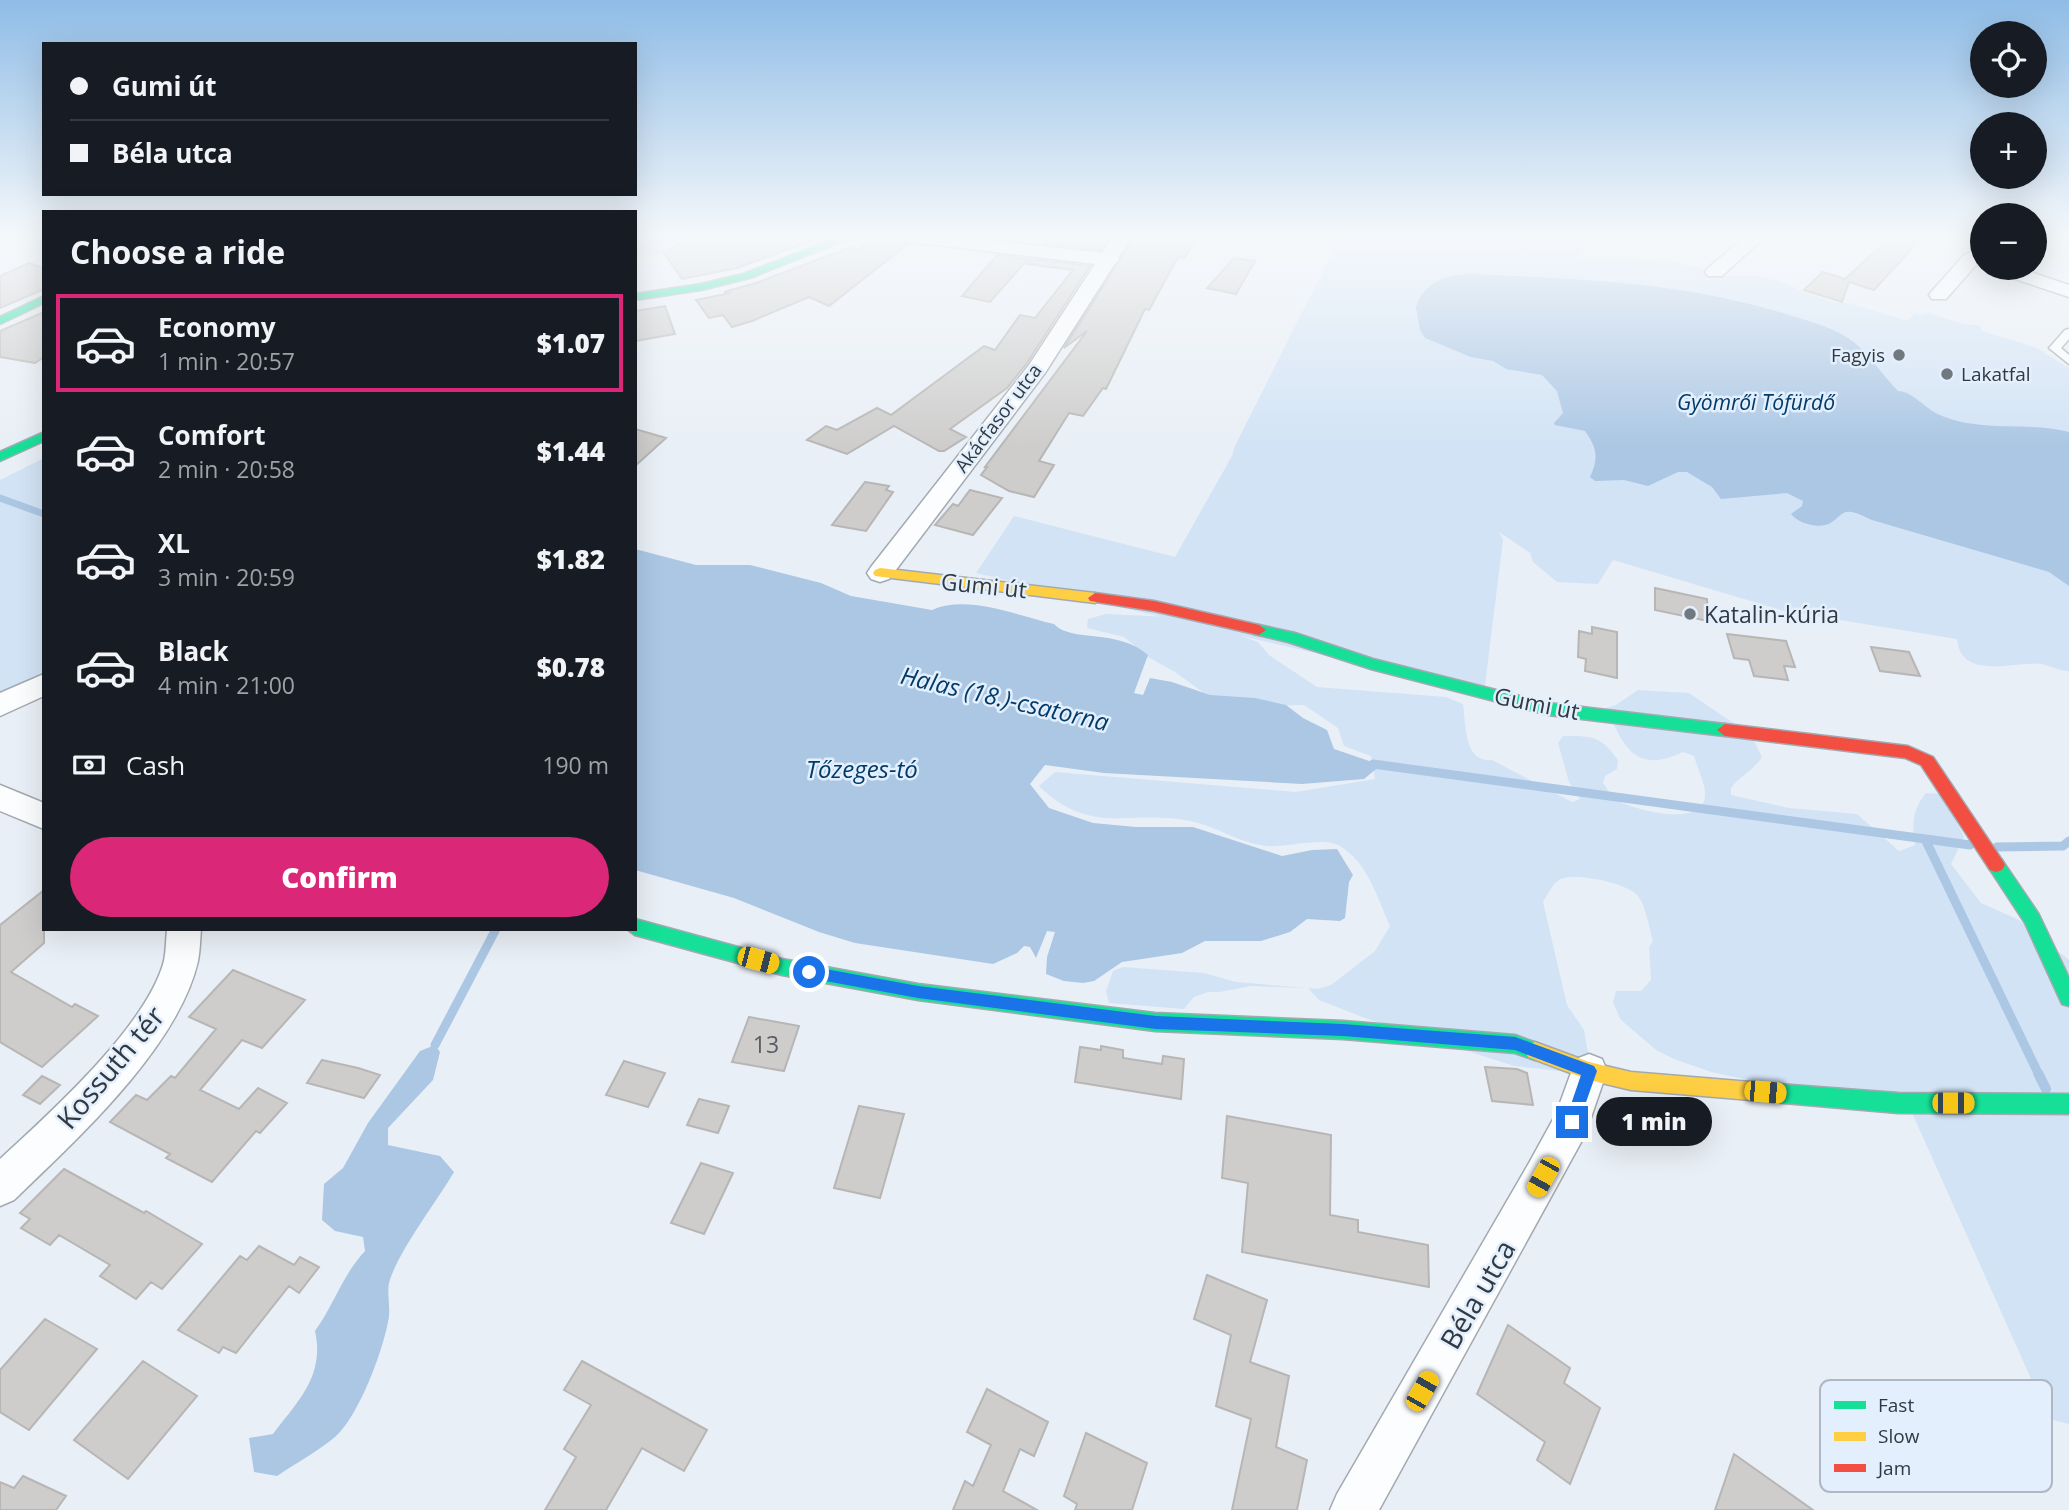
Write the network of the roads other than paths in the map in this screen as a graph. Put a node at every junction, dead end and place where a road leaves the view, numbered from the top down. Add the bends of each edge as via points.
1 (29, 306) edge
2 (1079, 306) edge
3 (0, 321) edge
4 (2069, 332) edge
5 (2069, 361) edge
6 (42, 437) edge
7 (0, 457) edge
8 (880, 573) joint
9 (42, 685) edge
10 (0, 705) edge
11 (0, 797) edge
12 (42, 816) edge
13 (637, 928) edge
14 (184, 931) edge
15 (2069, 998) edge
16 (1590, 1071) junction
17 (2069, 1104) edge
18 (0, 1186) edge
19 (1353, 1510) edge

1 - 3 street
2 - 8 street, Akácfasor utca
4 - 5 lane via 2054,348
6 - 7 street
8 - 15 street, Gumi út via 1015,587 1180,612 1290,637 1371,664 1548,709 1908,752 1927,761 1999,867 2032,918
9 - 10 street
11 - 12 street
13 - 16 street via 782,967 918,992 1156,1023 1343,1030 1515,1044
14 - 18 street, Kossuth tér via 186,948 166,1001 119,1064
16 - 17 street via 1631,1081 1898,1103
16 - 19 street, Béla utca via 1572,1122 1543,1177

